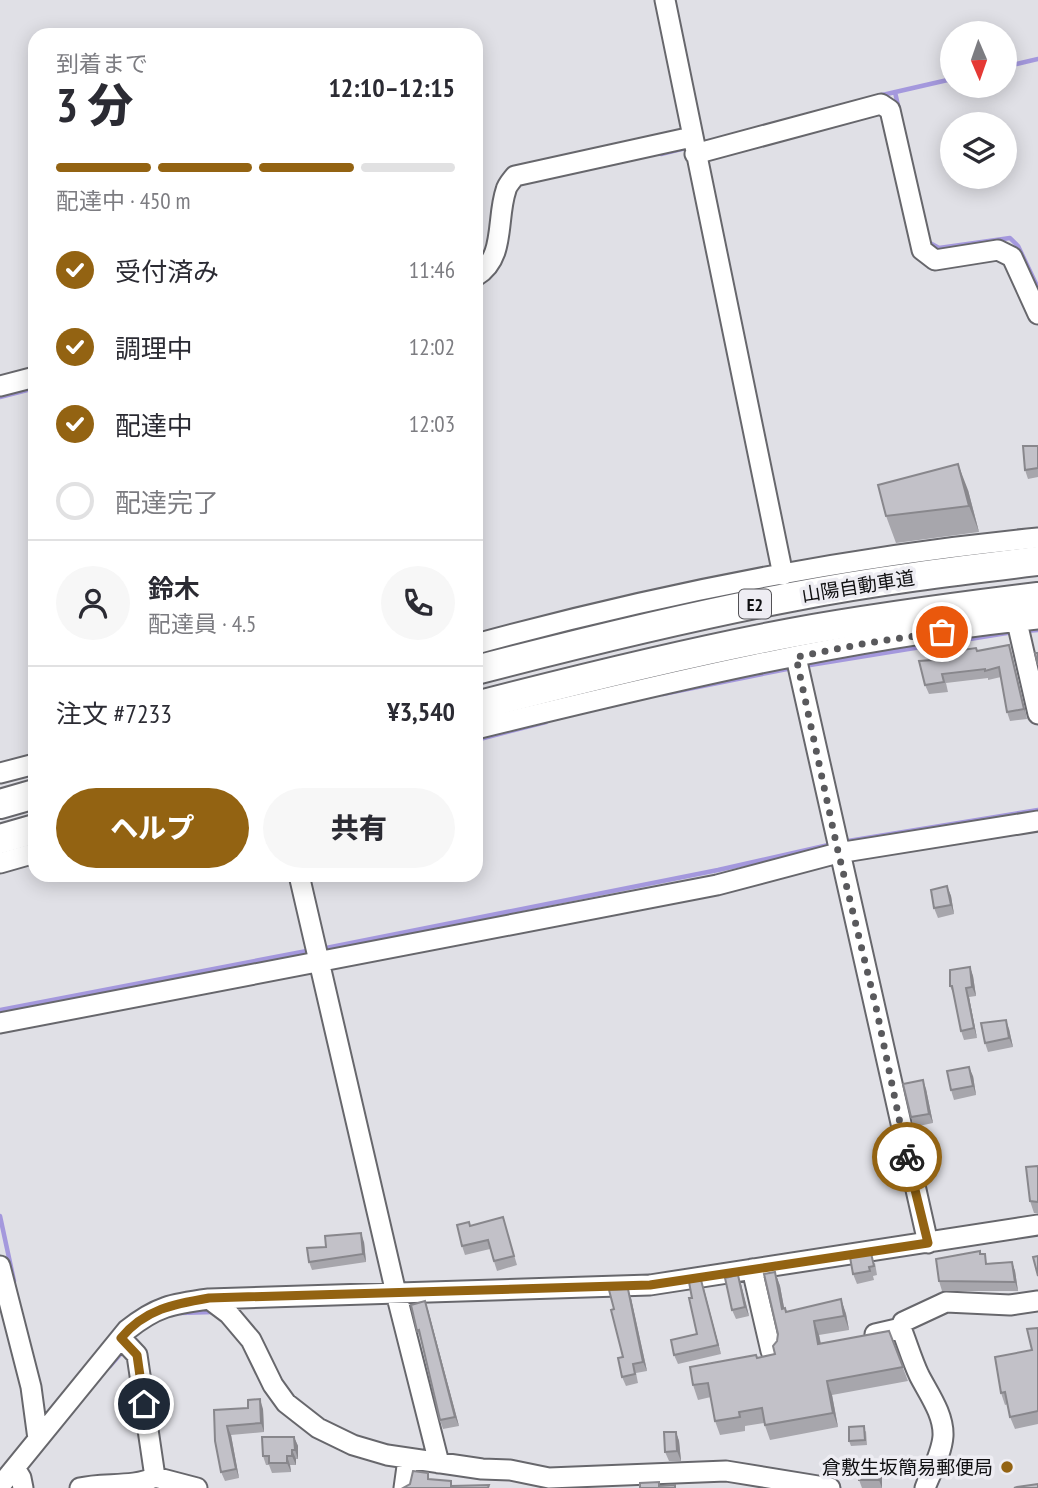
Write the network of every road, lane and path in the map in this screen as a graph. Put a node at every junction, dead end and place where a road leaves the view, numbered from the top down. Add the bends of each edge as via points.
1 (665, 0) edge
2 (694, 146) junction
3 (483, 271) edge
4 (1038, 314) edge
5 (28, 379) edge
6 (0, 386) edge
7 (1038, 538) edge
8 (1038, 561) edge
9 (783, 575) junction
10 (1038, 597) edge
11 (1038, 620) edge
12 (1018, 628) junction
13 (483, 642) edge
14 (797, 664) junction
15 (483, 668) edge
16 (483, 704) edge
17 (1038, 714) edge
18 (483, 727) edge
19 (28, 766) edge
20 (0, 773) edge
21 (28, 796) edge
22 (0, 804) edge
23 (1038, 821) edge
24 (28, 831) edge
25 (0, 839) edge
26 (837, 847) junction
27 (28, 855) edge
28 (0, 863) edge
29 (301, 882) edge
30 (318, 954) junction
31 (0, 1023) edge
32 (1038, 1225) edge
33 (928, 1243) junction
34 (0, 1266) edge
35 (752, 1269) junction
36 (396, 1293) junction
37 (209, 1298) junction
38 (1038, 1301) edge
39 (901, 1328) junction
40 (875, 1334) edge
41 (125, 1342) junction
42 (771, 1351) edge
43 (38, 1439) junction
44 (408, 1463) junction
45 (439, 1463) junction
46 (15, 1468) junction
47 (155, 1477) junction
48 (0, 1486) edge
49 (817, 1487) edge
50 (23, 1488) edge
51 (80, 1488) edge
52 (197, 1488) edge
53 (404, 1488) edge
54 (925, 1488) edge

1 - 2 street
2 - 3 street via 515,176 506,189 499,237
2 - 4 street via 881,104 890,110 922,250 935,260 998,250 1013,257
2 - 9 street
5 - 6 street
7 - 9 street via 876,556
8 - 15 highway, 山陽自動車道 / E2 via 791,597 610,635
9 - 13 street via 646,602
10 - 16 highway, 山陽自動車道 / E2 via 792,633
11 - 12 street
12 - 14 street via 867,643
12 - 17 street
14 - 18 street via 575,705
14 - 26 street
19 - 20 street
21 - 22 highway
23 - 26 street
24 - 25 highway
26 - 30 street via 718,885
26 - 33 street
27 - 28 street
29 - 30 street
30 - 31 street
30 - 36 street
32 - 33 street
33 - 35 street
34 - 43 street via 31,1387
35 - 36 street via 650,1285
35 - 42 street
36 - 37 street
36 - 45 street
37 - 41 street via 172,1304 148,1314
37 - 44 street via 251,1339 286,1403 318,1428
38 - 39 street via 1010,1305 946,1302 903,1322
39 - 40 street
39 - 54 street via 943,1425 940,1449
41 - 43 street
41 - 47 street via 137,1355
43 - 46 street
44 - 45 street
44 - 53 street
45 - 49 street via 549,1478 726,1471
46 - 48 street
46 - 50 street
47 - 51 street
47 - 52 street

